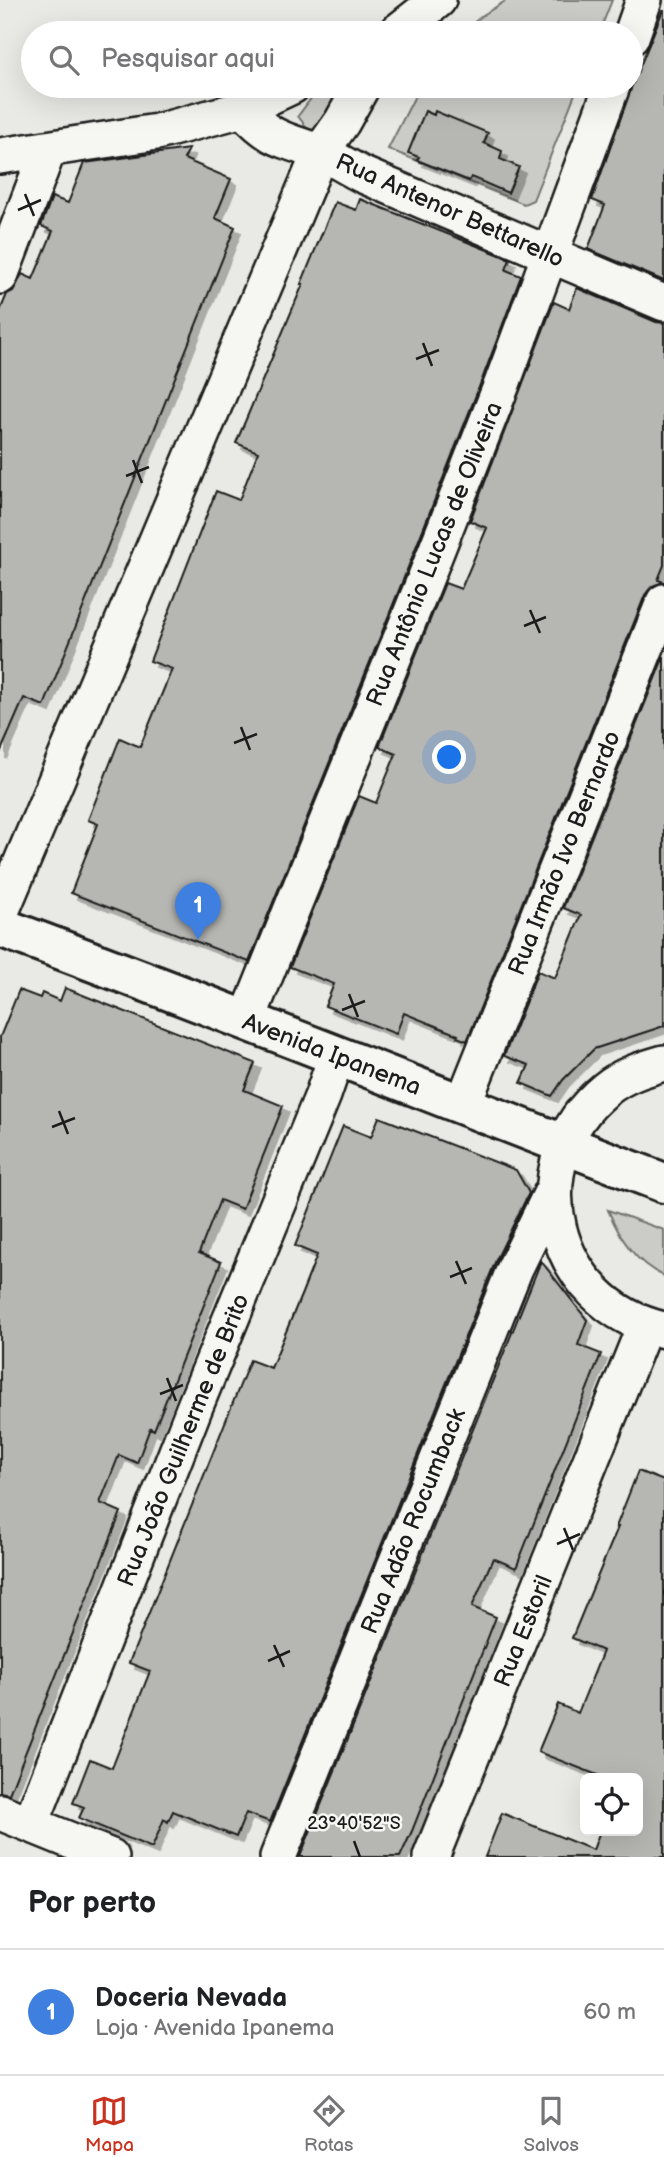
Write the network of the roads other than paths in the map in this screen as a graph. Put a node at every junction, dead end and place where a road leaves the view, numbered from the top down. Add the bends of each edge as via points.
1 (438, 0) edge
2 (644, 0) edge
3 (411, 21) edge
4 (637, 21) edge
5 (266, 98) edge
6 (355, 98) edge
7 (608, 98) edge
8 (243, 109) junction
9 (48, 150) junction
10 (320, 153) junction
11 (0, 156) edge
12 (550, 254) junction
13 (0, 276) edge
14 (664, 303) edge
15 (664, 602) edge
16 (0, 914) edge
17 (0, 927) edge
18 (247, 1020) junction
19 (336, 1057) junction
20 (664, 1063) edge
21 (463, 1104) junction
22 (564, 1144) junction
23 (664, 1183) edge
24 (554, 1188) junction
25 (654, 1328) edge
26 (16, 1818) edge
27 (111, 1857) edge
28 (278, 1857) edge
29 (431, 1857) edge

1 - 3 street
2 - 4 street
5 - 8 street
6 - 10 street
7 - 12 street, Rua Antônio Lucas de Oliveira
8 - 9 street via 157,132
8 - 10 street, Rua Antenor Bettarello via 276,138
9 - 11 street
9 - 13 street
10 - 12 street, Rua Antenor Bettarello
10 - 16 street
12 - 14 street, Rua Antenor Bettarello
12 - 18 street, Rua Antônio Lucas de Oliveira
15 - 21 street, Rua Irmão Ivo Bernardo
17 - 18 street, Avenida Ipanema
18 - 19 street, Avenida Ipanema
19 - 21 street, Avenida Ipanema
19 - 26 street, Rua João Guilherme de Brito via 190,1419
20 - 22 street via 637,1070 606,1088 581,1113
21 - 22 street, Avenida Ipanema
22 - 23 street, Avenida Ipanema
22 - 24 street
24 - 25 street via 556,1223 568,1257 587,1286 613,1309
24 - 28 street, Rua Adão Rocumback via 514,1268
25 - 29 street, Rua Estoril via 586,1476
26 - 27 street

